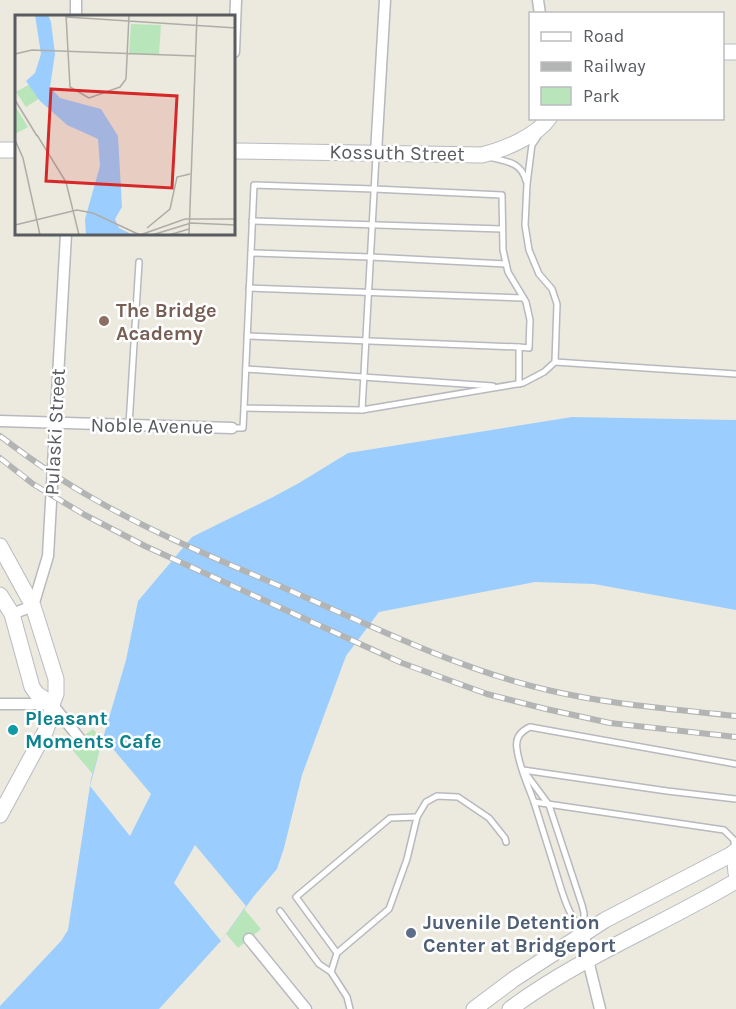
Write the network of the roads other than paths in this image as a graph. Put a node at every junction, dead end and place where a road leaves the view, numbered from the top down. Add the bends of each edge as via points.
1 (237, 0) edge
2 (385, 0) edge
3 (236, 17) edge
4 (547, 122) edge
5 (236, 151) edge
6 (376, 153) junction
7 (482, 155) junction
8 (527, 184) junction
9 (374, 189) junction
10 (252, 221) junction
11 (372, 224) junction
12 (502, 229) junction
13 (66, 236) edge
14 (251, 253) junction
15 (370, 257) junction
16 (139, 262) dead end
17 (506, 264) junction
18 (249, 288) junction
19 (368, 292) junction
20 (523, 298) junction
21 (247, 336) junction
22 (366, 342) junction
23 (519, 348) junction
24 (555, 362) junction
25 (246, 369) junction
26 (736, 374) edge
27 (364, 377) junction
28 (519, 384) junction
29 (501, 387) junction
30 (244, 408) junction
31 (362, 410) junction
32 (0, 421) edge
33 (55, 424) junction
34 (129, 425) junction
35 (232, 428) joint
36 (2, 555) edge
37 (0, 595) edge
38 (33, 606) junction
39 (12, 614) junction
40 (0, 704) edge
41 (52, 704) junction
42 (80, 739) dead end
43 (736, 764) edge
44 (523, 770) junction
45 (736, 799) edge
46 (534, 802) junction
47 (549, 805) junction
48 (0, 815) edge
49 (417, 817) junction
50 (506, 842) dead end
51 (735, 852) edge
52 (736, 873) edge
53 (736, 881) edge
54 (280, 911) dead end
55 (584, 933) junction
56 (249, 939) dead end
57 (337, 952) junction
58 (588, 960) junction
59 (331, 972) junction
60 (306, 1009) edge
61 (350, 1009) edge
62 (474, 1009) edge
63 (510, 1009) edge
64 (600, 1009) edge

1 - 3 street
2 - 6 street
4 - 7 main road, Kossuth Street via 514,144
4 - 8 lane via 532,145
5 - 6 main road, Kossuth Street
6 - 7 main road, Kossuth Street
6 - 9 lane
7 - 8 lane via 518,166 524,171
8 - 24 lane via 525,225 530,250 556,304
9 - 10 lane via 254,185
9 - 11 lane
9 - 12 lane via 502,195
10 - 11 lane
10 - 14 lane
11 - 12 lane
11 - 15 lane
12 - 17 lane
13 - 33 street, Pulaski Street
14 - 15 lane
14 - 18 lane
15 - 17 lane
15 - 19 lane
16 - 34 lane
17 - 20 lane
18 - 19 lane
18 - 21 lane
19 - 20 lane
19 - 22 lane
20 - 23 lane via 530,320 529,348
21 - 22 lane
21 - 25 lane
22 - 23 lane
22 - 27 lane
23 - 28 lane
24 - 26 lane
24 - 28 lane
25 - 27 lane
25 - 30 lane
27 - 29 lane
27 - 31 lane
28 - 29 lane
29 - 31 lane
30 - 31 lane
30 - 35 lane via 243,429
32 - 33 street, Noble Avenue
33 - 34 street, Noble Avenue
33 - 38 street, Pulaski Street via 48,556
34 - 35 street, Noble Avenue
36 - 38 main road
37 - 39 main road
38 - 39 street
38 - 41 main road via 56,680
39 - 41 main road via 32,687
40 - 41 street
41 - 42 street
41 - 48 main road via 45,732
43 - 44 lane via 530,727 519,735 516,747
44 - 45 lane
44 - 46 lane
44 - 47 lane
46 - 47 lane
46 - 55 lane via 566,906
47 - 51 lane via 724,830 734,840
47 - 55 lane via 582,905
49 - 50 lane via 426,802 437,796 458,797 489,818
49 - 57 lane via 407,859 388,909
49 - 57 lane via 390,818 296,897
51 - 52 main road
51 - 55 main road
53 - 58 main road
54 - 59 lane via 319,964
55 - 58 street
55 - 62 main road
56 - 60 street
57 - 59 lane
58 - 63 main road
58 - 64 street
59 - 61 lane

